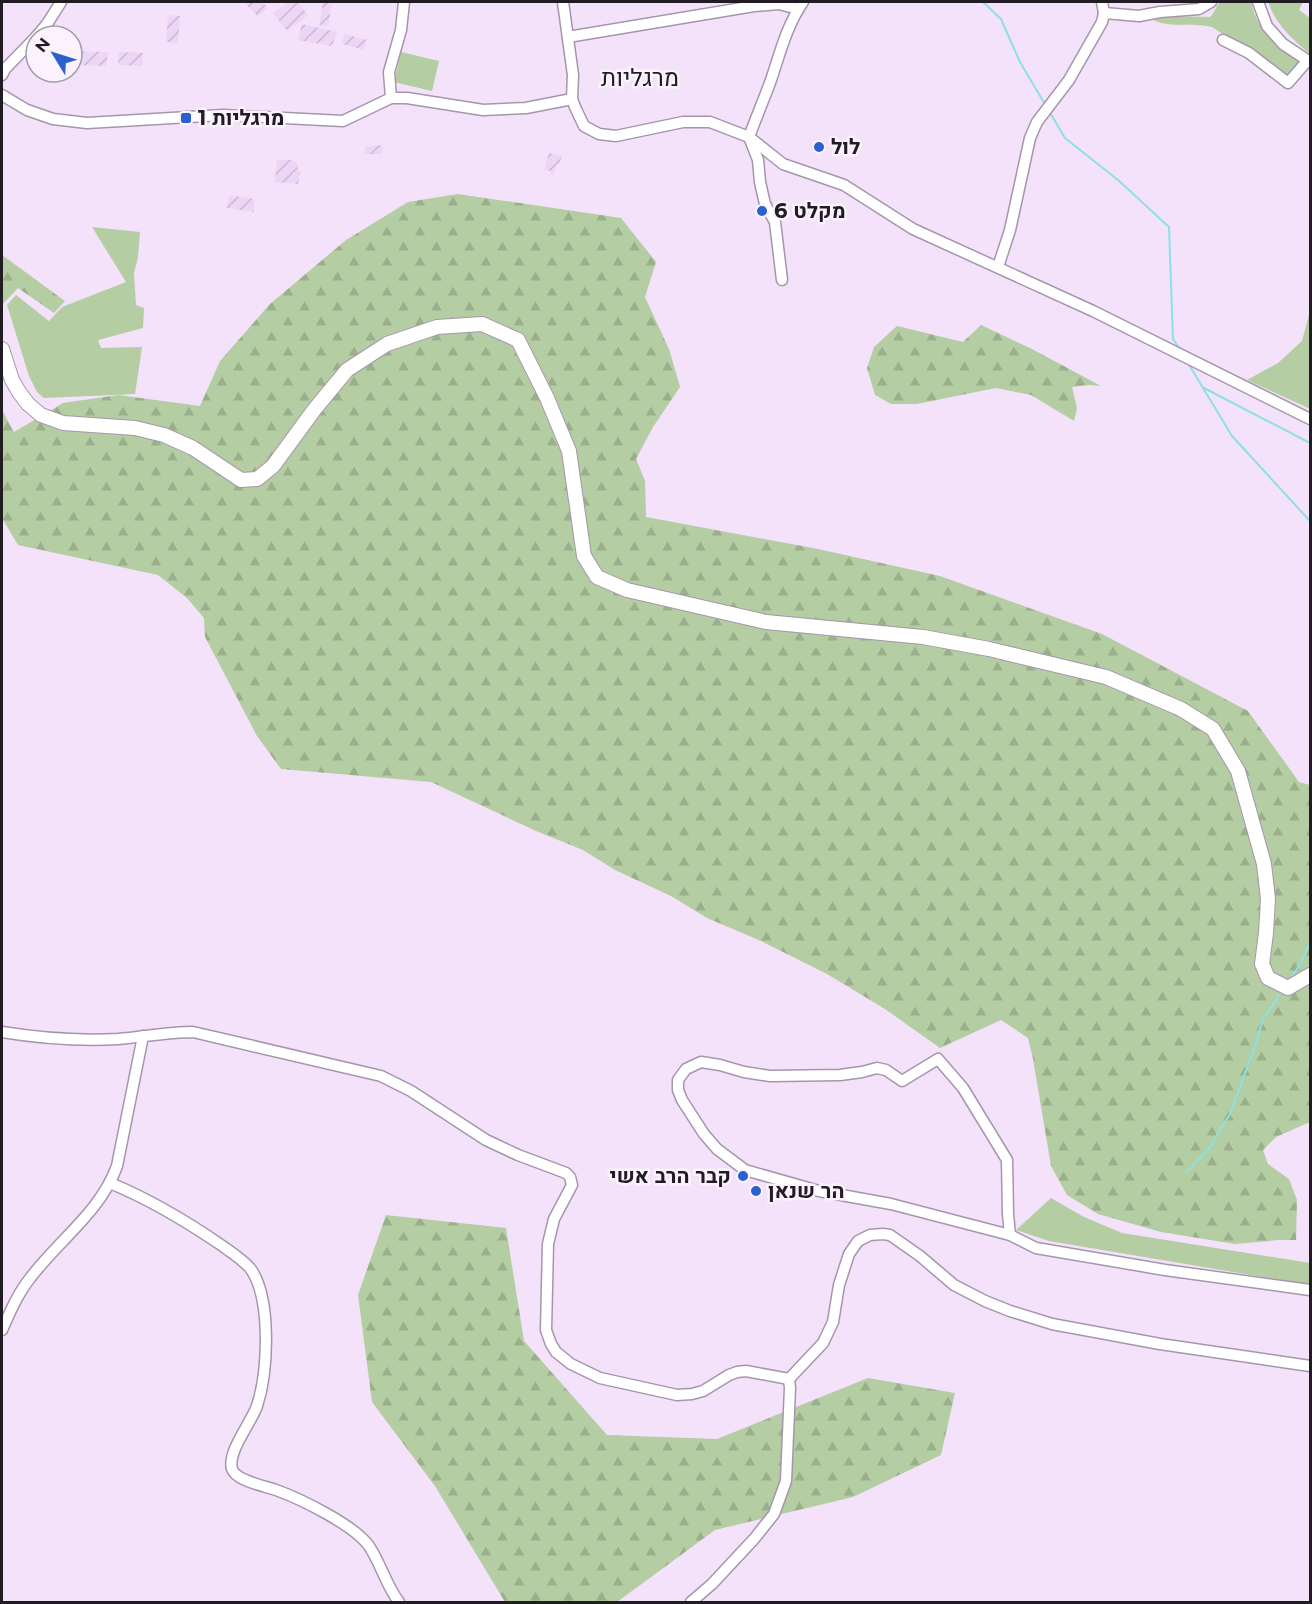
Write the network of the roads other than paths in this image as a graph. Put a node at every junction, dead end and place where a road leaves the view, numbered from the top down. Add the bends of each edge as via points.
1 (61, 2) edge
2 (404, 2) edge
3 (563, 2) edge
4 (1102, 2) edge
5 (1210, 2) edge
6 (1257, 2) edge
7 (801, 5) edge
8 (1104, 14) junction
9 (47, 24) edge
10 (568, 37) junction
11 (1223, 40) dead end
12 (24, 50) edge
13 (1309, 61) edge
14 (2, 75) edge
15 (2, 95) edge
16 (391, 98) junction
17 (572, 99) junction
18 (749, 137) junction
19 (998, 267) junction
20 (782, 280) dead end
21 (2, 349) edge
22 (1311, 419) edge
23 (1311, 975) edge
24 (2, 1032) edge
25 (143, 1036) junction
26 (110, 1183) junction
27 (1010, 1235) junction
28 (1311, 1290) edge
29 (2, 1328) edge
30 (1311, 1366) edge
31 (789, 1379) junction
32 (399, 1602) edge
33 (691, 1602) edge

1 - 9 street
2 - 16 street via 389,72
3 - 10 street
4 - 8 street
5 - 8 street via 1199,9 1138,16
6 - 13 street via 1267,26 1283,44
7 - 10 street via 753,6
7 - 18 street via 781,47
8 - 19 street via 1069,80 1037,122 1030,138
10 - 17 street
11 - 13 street via 1249,53 1288,83
12 - 14 street
15 - 16 street via 53,119 87,123 223,115 343,121
16 - 17 street via 483,110 526,108
17 - 18 street via 584,126 600,134 616,136 683,122 710,122
18 - 19 street via 783,164 844,185 914,229
18 - 20 street via 758,160 765,204 775,222
19 - 22 street
21 - 23 main road via 19,392 41,415 63,423 135,428 164,435 193,448 241,480 257,479 273,466 347,370 387,344 437,327 483,324 519,340 569,451 584,556 597,577 627,590 766,622 923,637 988,649 1106,677 1181,709 1213,729 1238,771 1264,864 1268,898 1262,964 1269,978 1288,988
24 - 25 street via 85,1039
25 - 26 street via 117,1166
25 - 31 street via 205,1034 381,1076 486,1140 566,1173 572,1185 554,1219 548,1244 546,1330 556,1352 571,1364 600,1378 677,1395 703,1391 737,1372
26 - 29 street via 30,1278
26 - 32 street via 196,1229 249,1268 258,1284 263,1307 264,1370 259,1398 237,1446 232,1469 240,1478 275,1489 325,1513 363,1539
27 - 27 street via 1007,1160 963,1088 938,1059 902,1082 877,1068 840,1075 770,1076 701,1062 686,1069 678,1080 682,1100 704,1134 746,1170
27 - 28 street via 1036,1248
30 - 31 street via 1052,1324 1010,1311 954,1285 920,1256 883,1234 858,1241 849,1254 838,1285 833,1322 823,1343
31 - 33 street via 786,1481 774,1514

